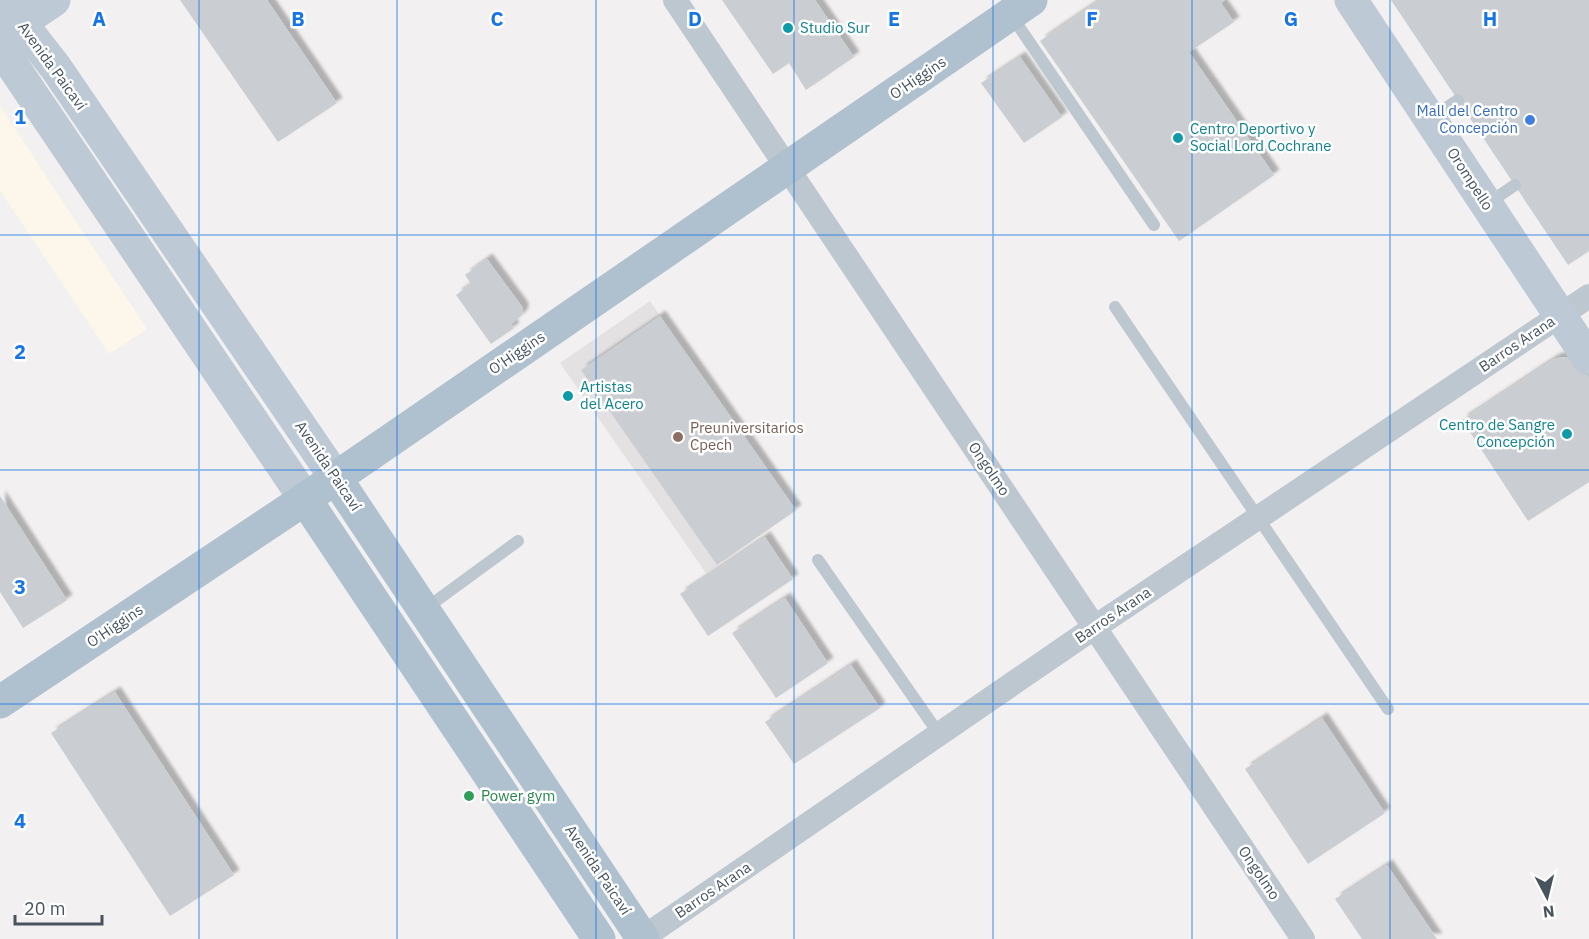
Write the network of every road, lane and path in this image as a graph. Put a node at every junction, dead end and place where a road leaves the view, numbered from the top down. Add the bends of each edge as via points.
1 (54, 0) edge
2 (675, 0) edge
3 (1351, 0) edge
4 (1021, 7) edge
5 (6, 26) edge
6 (1458, 100) dead end
7 (1430, 119) junction
8 (787, 168) junction
9 (1515, 185) dead end
10 (1486, 204) junction
11 (1154, 225) dead end
12 (1589, 296) edge
13 (1115, 307) dead end
14 (1560, 315) junction
15 (1589, 359) edge
16 (335, 477) junction
17 (305, 499) junction
18 (1258, 517) junction
19 (518, 541) dead end
20 (818, 560) dead end
21 (424, 609) junction
22 (1095, 627) junction
23 (0, 702) edge
24 (1388, 709) dead end
25 (939, 734) junction
26 (599, 939) edge
27 (642, 939) edge
28 (1303, 939) edge

1 - 5 main road
2 - 8 street, Ongolmo
3 - 7 main road, Orompello
4 - 8 main road, O'Higgins
4 - 11 lane
5 - 16 main road, Avenida Paicaví via 56,68
5 - 17 main road, Avenida Paicaví
6 - 7 lane
7 - 10 main road, Orompello
8 - 16 main road, O'Higgins
8 - 22 street, Ongolmo
9 - 10 lane
10 - 14 main road, Orompello
12 - 14 street, Barros Arana
13 - 18 lane
14 - 15 main road, Orompello
14 - 18 street, Barros Arana
16 - 17 main road, O'Higgins
16 - 21 main road, Avenida Paicaví
17 - 23 main road, O'Higgins
17 - 26 main road, Avenida Paicaví
18 - 22 street, Barros Arana
18 - 24 lane
19 - 21 lane
20 - 25 lane
21 - 27 main road, Avenida Paicaví
22 - 25 street, Barros Arana
22 - 28 street, Ongolmo
25 - 27 street, Barros Arana

